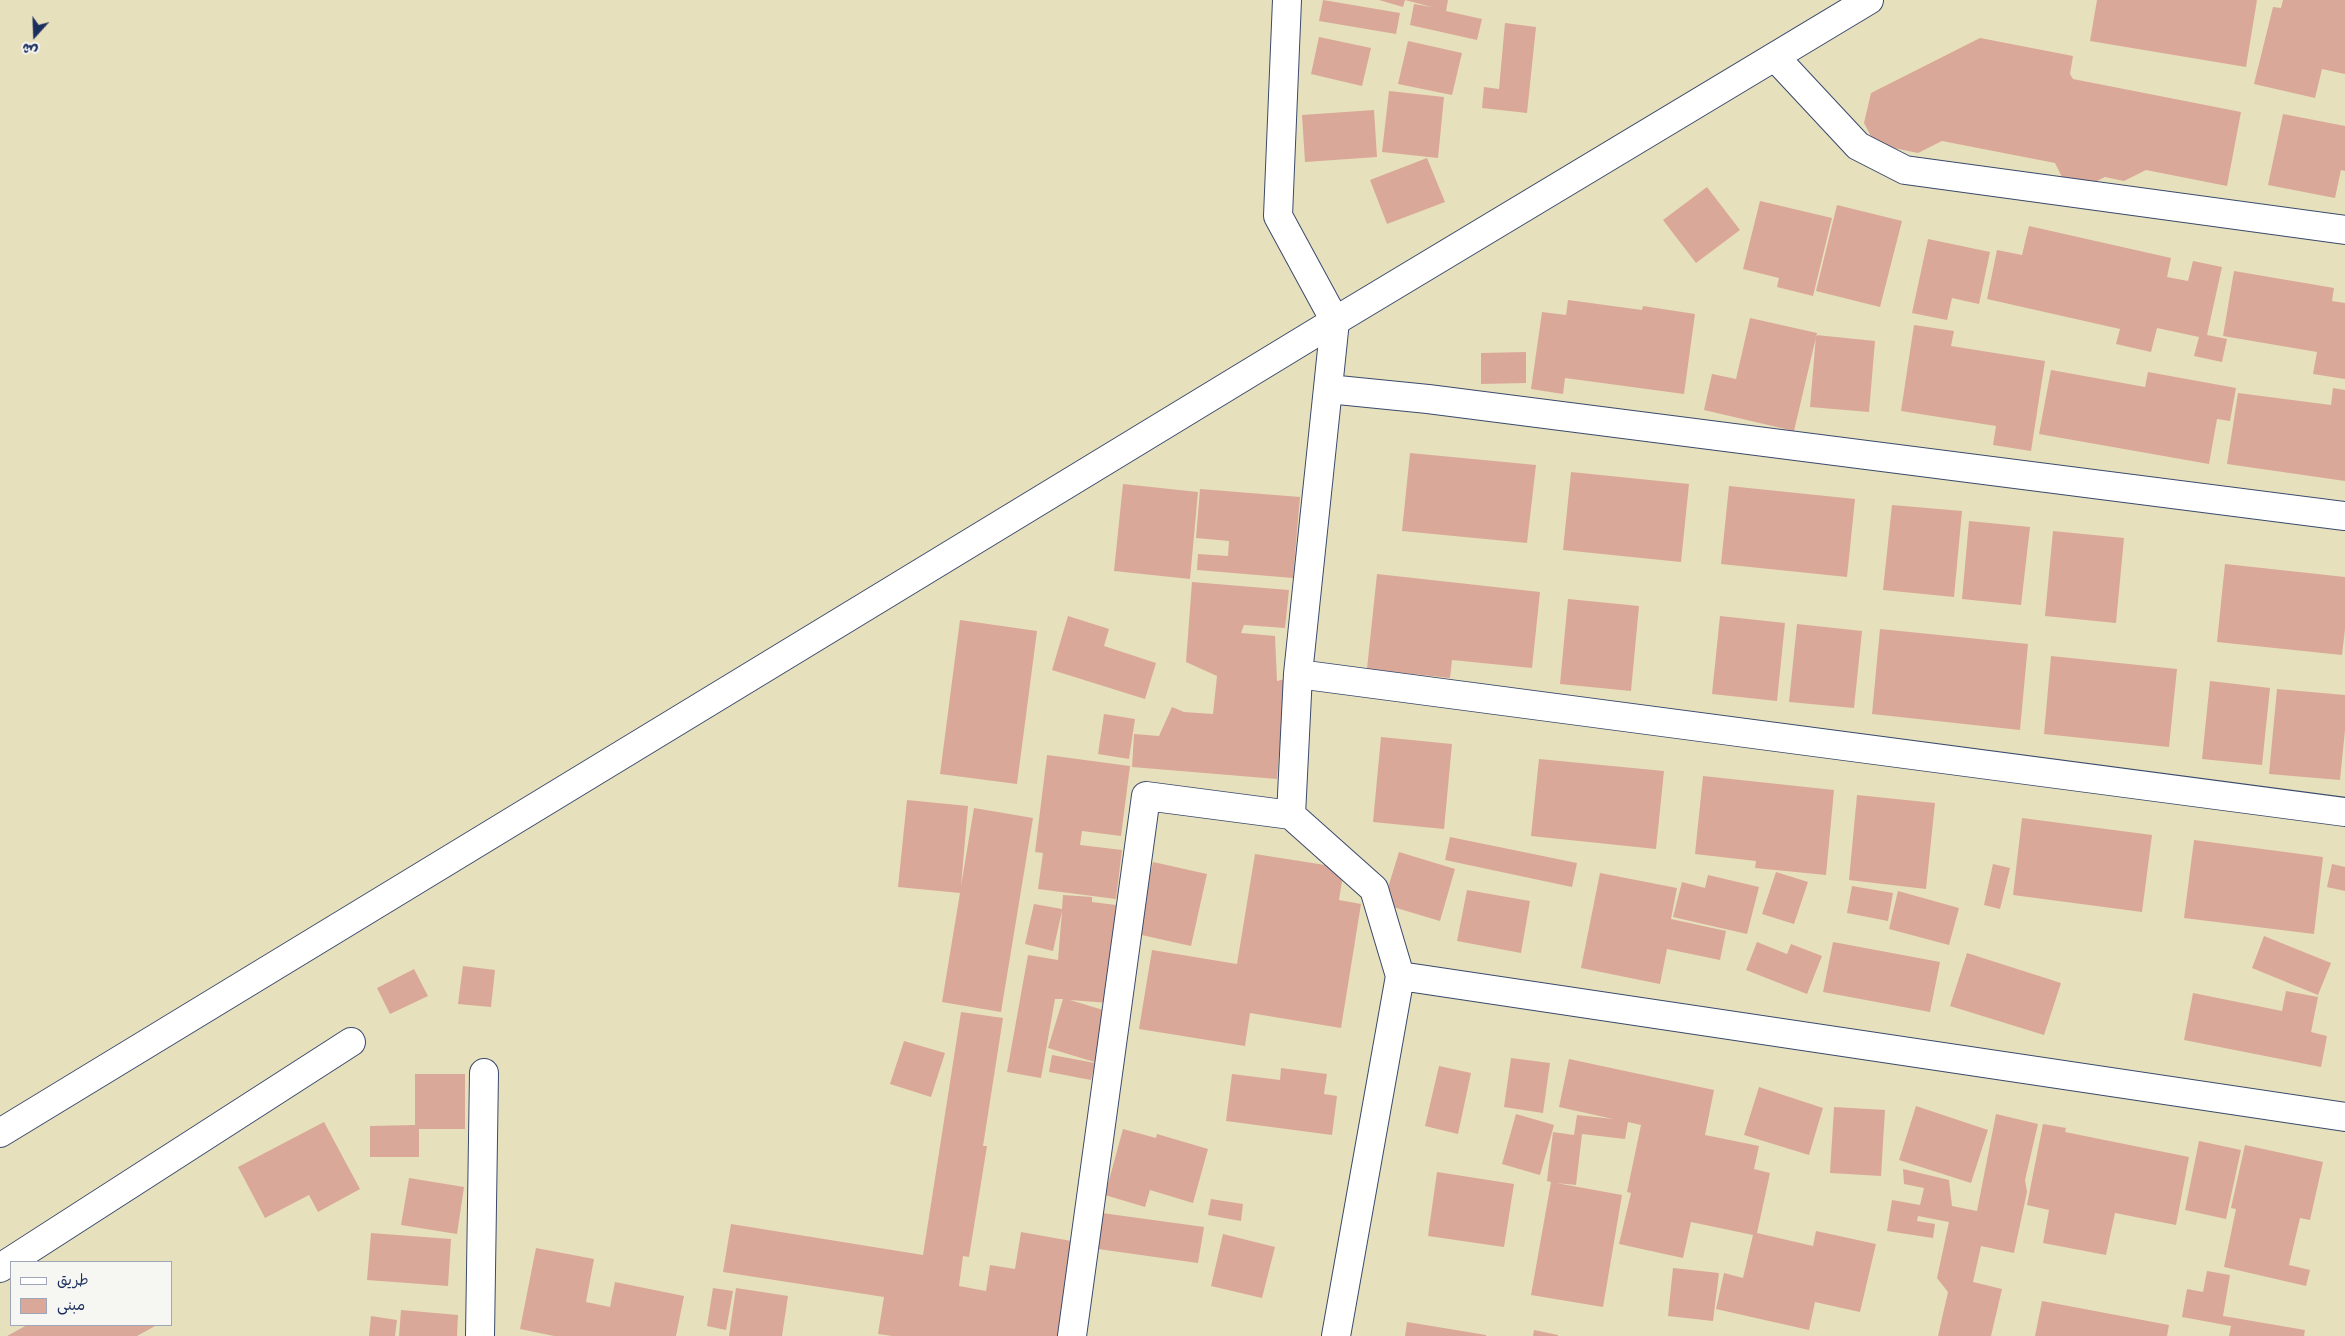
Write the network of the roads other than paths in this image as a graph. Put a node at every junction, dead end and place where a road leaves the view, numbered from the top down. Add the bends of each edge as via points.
1 (1287, 0) edge
2 (1869, 0) edge
3 (1775, 57) junction
4 (2345, 230) edge
5 (1335, 321) junction
6 (1328, 388) junction
7 (2345, 516) edge
8 (1298, 674) junction
9 (2345, 812) edge
10 (1291, 815) junction
11 (1400, 976) junction
12 (351, 1042) dead end
13 (484, 1073) dead end
14 (2345, 1117) edge
15 (0, 1133) edge
16 (11, 1261) edge
17 (480, 1336) edge
18 (1072, 1336) edge
19 (1336, 1336) edge

1 - 5 street via 1278,216
2 - 3 street
3 - 4 street via 1858,146 1905,170
3 - 5 street
5 - 6 street
5 - 15 street
6 - 7 street
6 - 8 street
8 - 9 street
8 - 10 street
10 - 11 street via 1374,889
10 - 18 street via 1146,796
11 - 14 street
11 - 19 street
12 - 16 street
13 - 17 street

